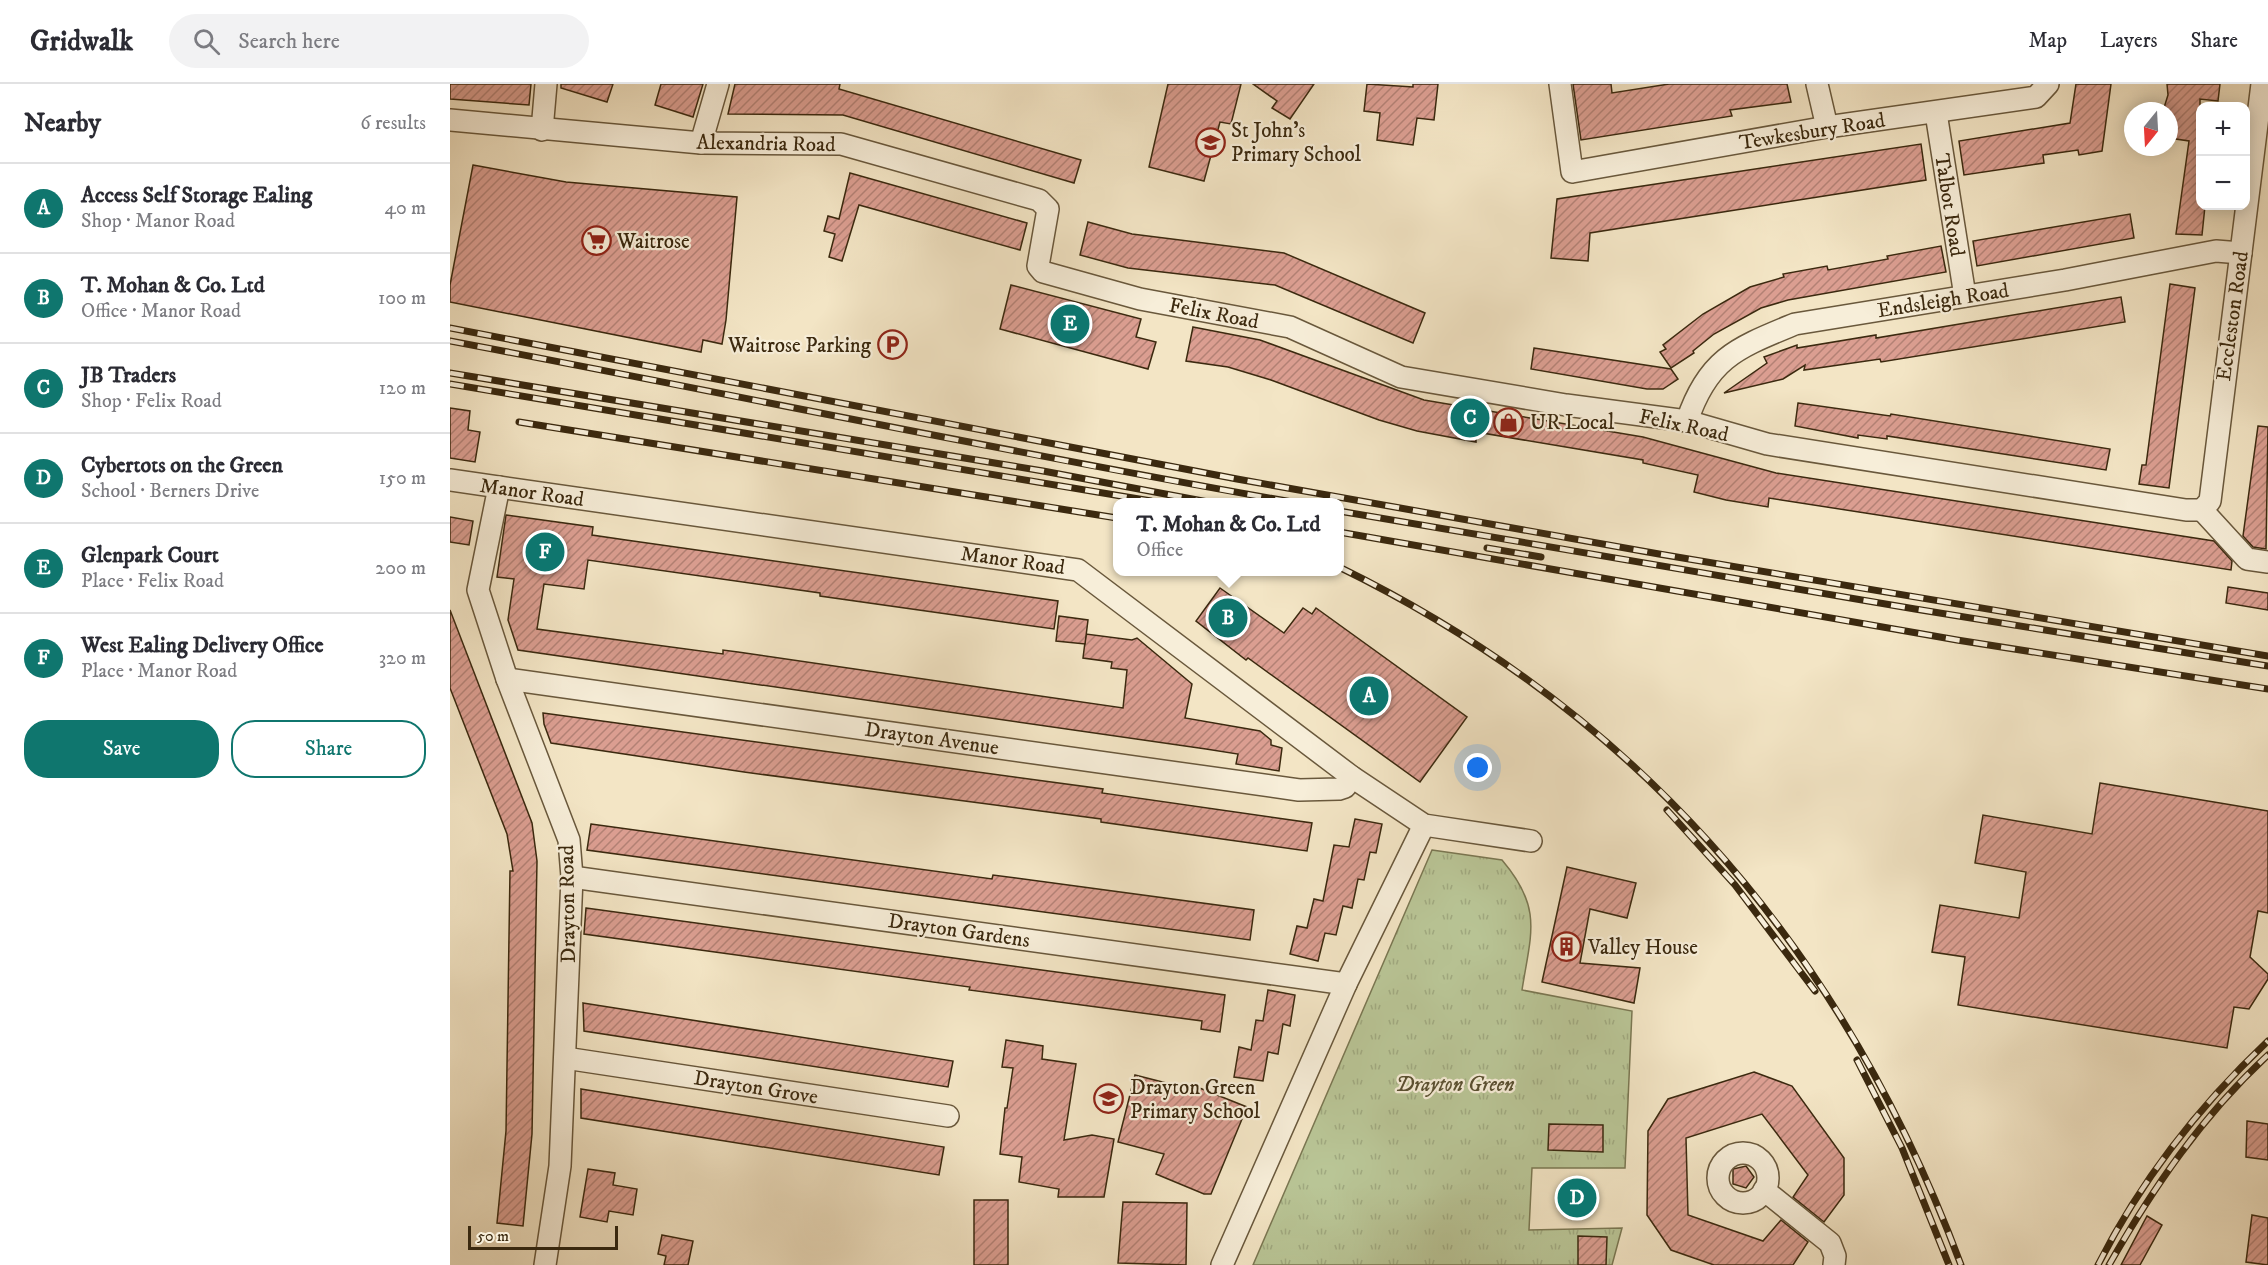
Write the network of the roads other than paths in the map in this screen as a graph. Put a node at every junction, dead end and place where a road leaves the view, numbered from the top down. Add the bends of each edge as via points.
1 (546, 84) edge
2 (718, 84) edge
3 (1560, 84) edge
4 (1817, 84) edge
5 (2048, 84) edge
6 (2262, 84) edge
7 (1936, 113) junction
8 (450, 120) edge
9 (1827, 127) junction
10 (542, 130) junction
11 (701, 142) junction
12 (2241, 253) junction
13 (1038, 266) joint
14 (1965, 296) junction
15 (1687, 422) junction
16 (450, 480) edge
17 (499, 488) junction
18 (2202, 510) junction
19 (2268, 562) edge
20 (507, 679) junction
21 (1352, 777) junction
22 (1424, 825) junction
23 (1531, 841) dead end
24 (572, 877) junction
25 (1346, 984) junction
26 (565, 1058) junction
27 (948, 1116) dead end
28 (1764, 1190) dead end
29 (545, 1265) edge
30 (1222, 1265) edge
31 (1834, 1265) edge

1 - 10 street
2 - 11 street
3 - 9 street, Tewkesbury Road via 1572,172
4 - 9 street
5 - 7 street, Tewkesbury Road via 2036,97
6 - 12 street, Eccleston Road
7 - 9 street, Tewkesbury Road
7 - 14 street, Talbot Road
8 - 10 street, Alexandria Road
10 - 11 street, Alexandria Road
11 - 13 street, Alexandria Road via 841,144 1039,200 1048,209 1049,217
12 - 14 street, Endsleigh Road via 2216,251
12 - 18 street, Eccleston Road via 2210,501
13 - 15 street, Felix Road via 1053,275 1140,299 1290,327 1401,377
14 - 15 street, Endsleigh Road via 1795,324 1754,341 1709,375 1699,388
15 - 18 street, Felix Road via 1767,444
16 - 17 street, Manor Road
17 - 20 street, Drayton Road via 478,590
17 - 21 street, Manor Road via 1078,570
18 - 19 street via 2247,559
20 - 21 street, Drayton Avenue via 1299,790 1340,789
20 - 24 street, Drayton Road via 568,840
21 - 22 street, Manor Road
22 - 23 street, Manor Road
22 - 25 street
24 - 25 street, Drayton Gardens
24 - 26 street, Drayton Road
25 - 30 street
26 - 27 street, Drayton Grove
26 - 29 street, Drayton Road via 560,1166
28 - 31 street via 1830,1243

